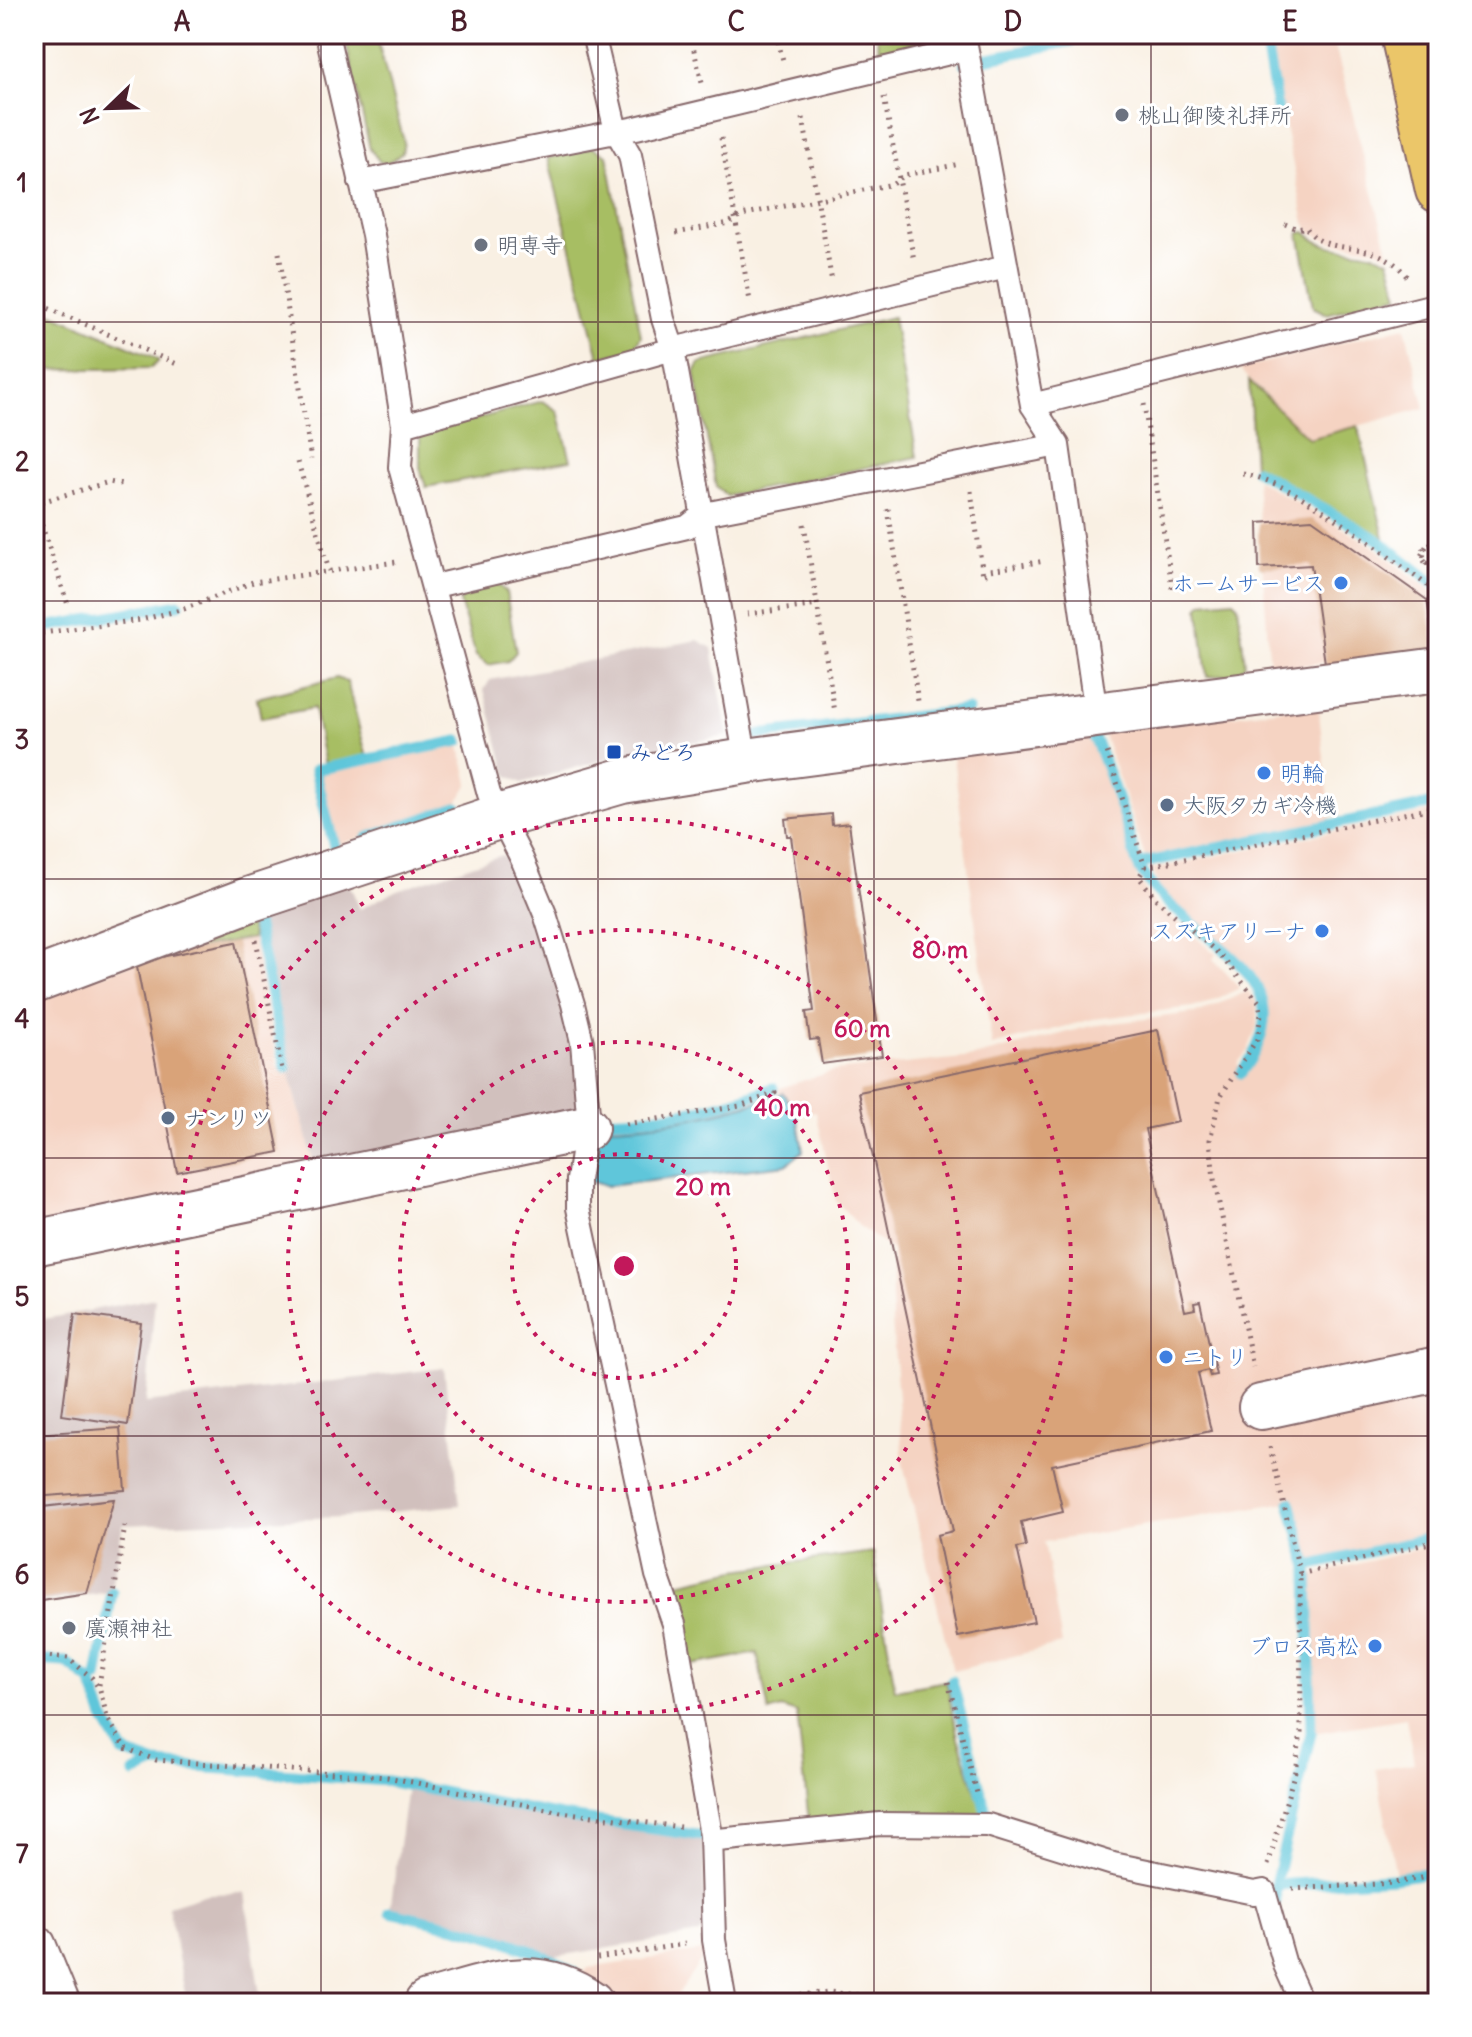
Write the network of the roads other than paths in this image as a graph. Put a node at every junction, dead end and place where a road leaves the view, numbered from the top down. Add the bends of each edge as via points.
1 (327, 34) edge
2 (593, 34) edge
3 (1403, 34) edge
4 (1435, 34) edge
5 (965, 42) edge
6 (1438, 49) edge
7 (616, 131) junction
8 (360, 182) junction
9 (1438, 190) edge
10 (1006, 267) junction
11 (1438, 304) edge
12 (673, 349) junction
13 (1032, 405) junction
14 (403, 425) junction
15 (1058, 445) junction
16 (704, 514) junction
17 (435, 586) junction
18 (1438, 670) edge
19 (1096, 714) junction
20 (746, 761) junction
21 (501, 816) junction
22 (34, 981) edge
23 (586, 1128) junction
24 (34, 1243) edge
25 (1438, 1369) edge
26 (1261, 1407) road end
27 (711, 1835) junction
28 (34, 1947) edge
29 (734, 2002) edge
30 (57, 2003) edge
31 (427, 2003) edge
32 (591, 2003) edge
33 (1302, 2003) edge

1 - 8 lane
2 - 7 lane
3 - 9 highway
4 - 6 highway
5 - 7 lane via 794,91
5 - 10 lane
7 - 8 lane
7 - 12 lane via 630,155
8 - 14 lane
10 - 12 lane
10 - 13 lane
11 - 13 lane
12 - 14 lane
12 - 16 lane
13 - 15 lane
14 - 17 lane via 400,467
15 - 16 lane
15 - 19 lane
16 - 17 lane via 687,527
16 - 20 lane
17 - 21 lane via 489,794
18 - 19 street
19 - 20 street
20 - 21 street via 622,781
21 - 22 street via 248,900
21 - 23 lane via 545,914 573,1004 584,1064
23 - 24 street
23 - 27 lane via 578,1208 657,1575 674,1624
25 - 26 street
27 - 29 lane via 714,1940
27 - 33 lane via 718,1840 880,1824 988,1825 1113,1864 1264,1891
28 - 30 street
31 - 32 street via 514,1980 549,1982

